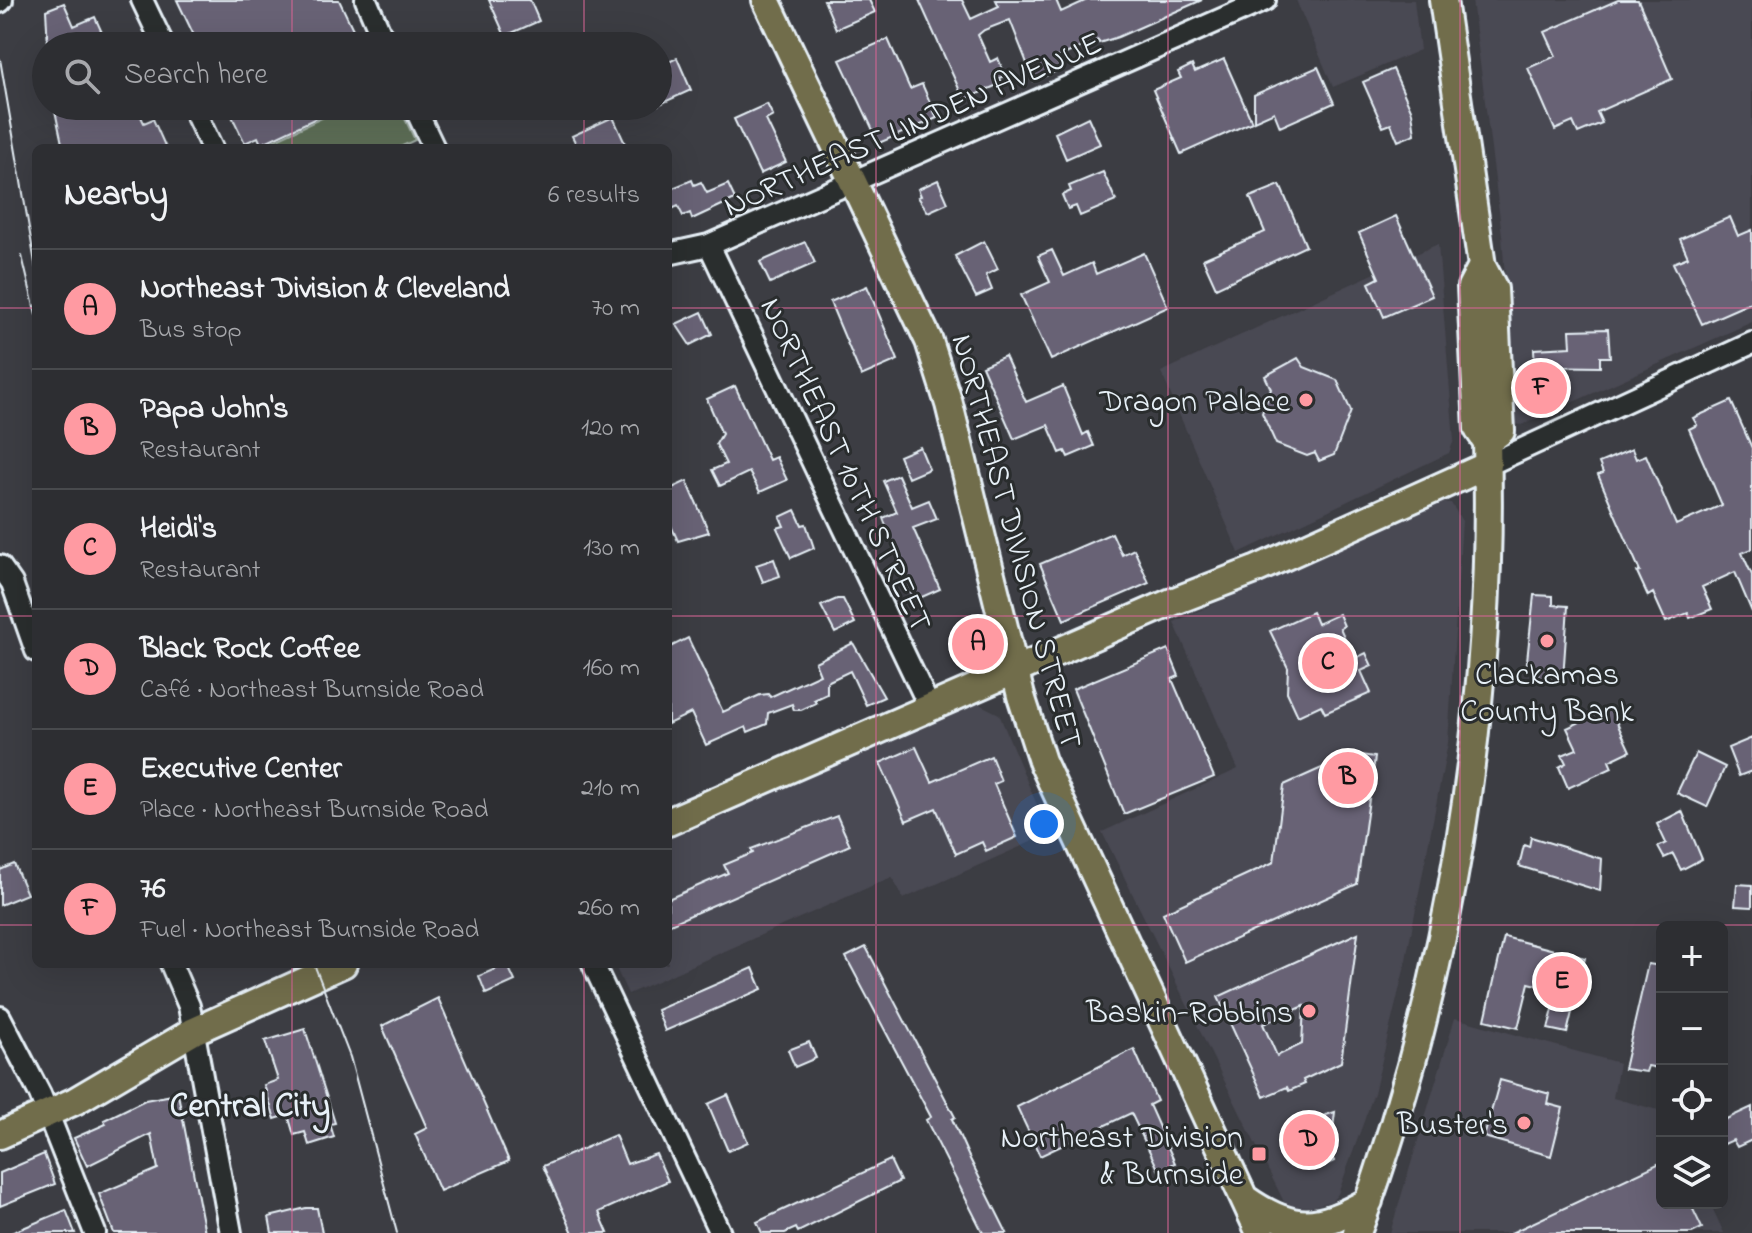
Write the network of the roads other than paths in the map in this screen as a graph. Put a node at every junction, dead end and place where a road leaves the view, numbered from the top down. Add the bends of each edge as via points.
1 (142, 0) edge
2 (366, 0) edge
3 (766, 0) edge
4 (1265, 0) edge
5 (1443, 0) edge
6 (157, 32) edge
7 (380, 32) edge
8 (199, 120) edge
9 (421, 120) edge
10 (210, 144) edge
11 (432, 144) edge
12 (854, 181) junction
13 (709, 245) junction
14 (672, 253) edge
15 (1752, 343) edge
16 (1488, 454) junction
17 (0, 566) edge
18 (32, 640) edge
19 (1015, 671) junction
20 (930, 708) junction
21 (672, 820) edge
22 (173, 968) edge
23 (334, 968) edge
24 (595, 968) edge
25 (0, 1017) edge
26 (194, 1031) junction
27 (48, 1113) junction
28 (0, 1135) edge
29 (1244, 1198) junction
30 (1369, 1201) junction
31 (95, 1233) edge
32 (231, 1233) edge
33 (720, 1233) edge
34 (1260, 1233) edge
35 (1357, 1233) edge

1 - 6 street
2 - 7 street
3 - 12 main road, NORTHEAST DIVISION STREET
4 - 12 street, NORTHEAST LINDEN AVENUE
5 - 16 main road via 1482,266 1494,289 1501,431
8 - 10 street
9 - 11 street
12 - 13 street, NORTHEAST LINDEN AVENUE
12 - 19 main road, NORTHEAST DIVISION STREET via 940,372
13 - 14 street, NORTHEAST LINDEN AVENUE
13 - 20 street, NORTHEAST 10TH STREET
15 - 16 street
16 - 19 main road via 1255,570
16 - 30 main road via 1483,628 1461,821 1419,1032
17 - 18 street via 12,583
19 - 20 main road
19 - 29 main road, NORTHEAST DIVISION STREET via 1055,793
20 - 21 main road
22 - 26 street
23 - 26 main road
24 - 33 street
25 - 27 street
26 - 27 main road
26 - 32 street
27 - 28 main road
27 - 31 street
29 - 30 main road via 1277,1219 1305,1225 1343,1216
29 - 34 main road, NORTHEAST DIVISION STREET
30 - 35 main road

